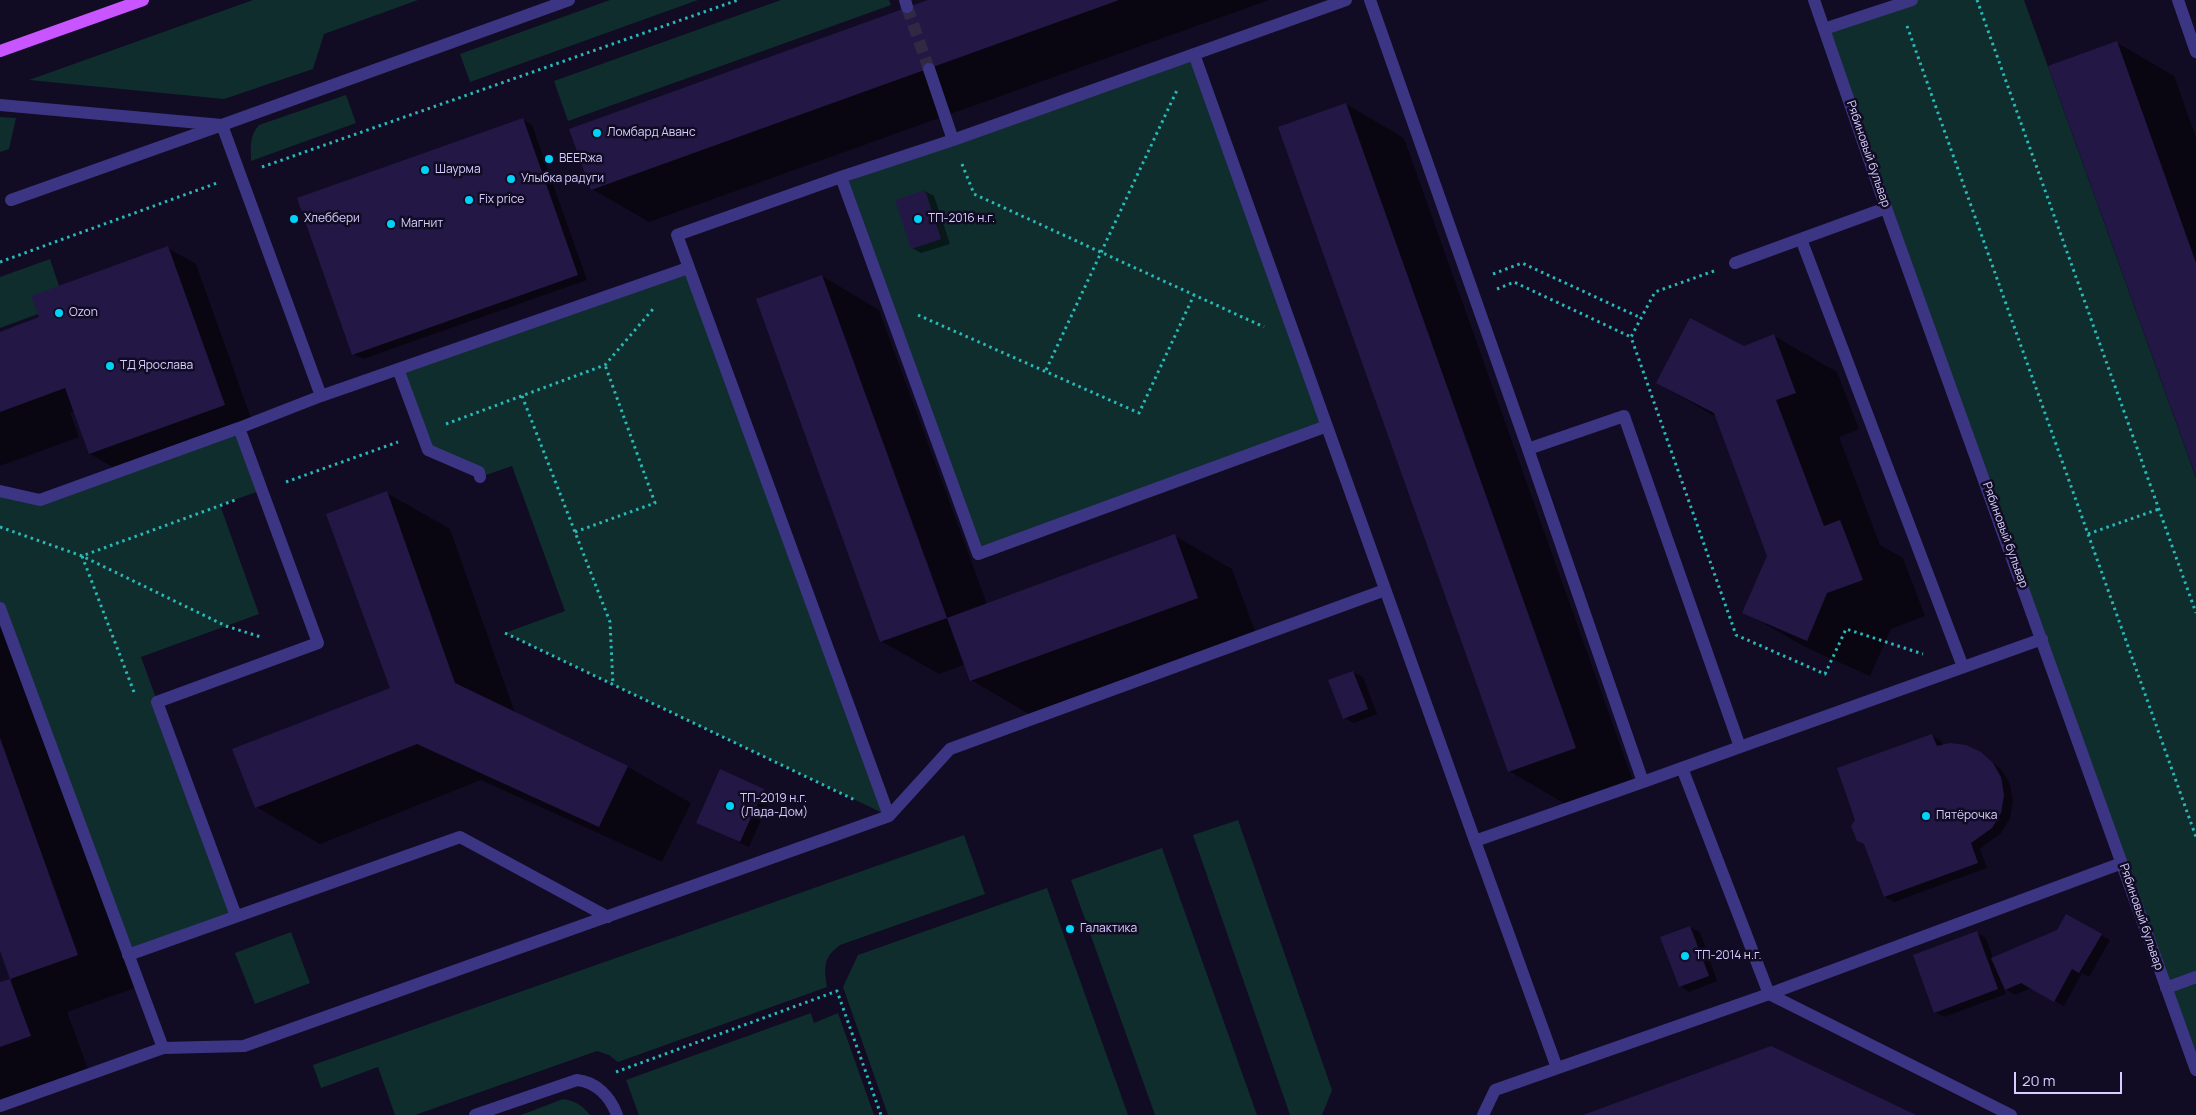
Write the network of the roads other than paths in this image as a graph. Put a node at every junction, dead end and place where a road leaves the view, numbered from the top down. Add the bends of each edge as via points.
1 (143, 0) edge
2 (569, 0) edge
3 (1346, 0) edge
4 (1370, 0) edge
5 (1814, 0) edge
6 (1912, 0) edge
7 (2178, 0) edge
8 (1824, 29) junction
9 (0, 51) edge
10 (2196, 52) edge
11 (1194, 54) junction
12 (928, 68) tunnel mouth
13 (0, 105) edge
14 (222, 126) junction
15 (953, 140) junction
16 (841, 177) junction
17 (11, 200) dead end
18 (1886, 208) junction
19 (1801, 239) junction
20 (1736, 263) road end
21 (688, 268) junction
22 (398, 370) junction
23 (321, 396) junction
24 (1327, 426) junction
25 (239, 428) junction
26 (1528, 449) junction
27 (480, 477) dead end
28 (0, 492) edge
29 (1385, 590) junction
30 (0, 608) edge
31 (2042, 639) junction
32 (1963, 667) junction
33 (1740, 748) junction
34 (1682, 768) junction
35 (1643, 782) junction
36 (890, 816) junction
37 (1475, 841) junction
38 (2122, 863) junction
39 (236, 916) junction
40 (608, 917) junction
41 (128, 955) junction
42 (2196, 977) edge
43 (2166, 988) junction
44 (1769, 994) junction
45 (162, 1048) junction
46 (1557, 1068) junction
47 (2196, 1070) edge
48 (0, 1106) edge
49 (475, 1115) edge
50 (617, 1115) edge
51 (1483, 1115) edge
52 (2011, 1115) edge

1 - 9 main road
2 - 14 street
3 - 11 street
4 - 26 street
5 - 8 street, Рябиновый бульвар
6 - 8 street
7 - 10 street
8 - 18 street, Рябиновый бульвар
11 - 15 street
11 - 24 street
12 - 15 street
13 - 14 street
14 - 17 street
14 - 23 street
15 - 16 street
16 - 21 street via 677,235
16 - 24 street via 978,554
18 - 19 street
18 - 31 street, Рябиновый бульвар
19 - 20 street
19 - 32 street
21 - 22 street
21 - 36 street
22 - 23 street
22 - 27 street via 428,450 478,472
23 - 25 street
24 - 29 street
25 - 28 street via 40,500
25 - 39 street via 318,643 157,702
26 - 33 street via 1624,416
26 - 35 street
29 - 36 street via 950,750
29 - 37 street
30 - 41 street
31 - 32 street
31 - 38 street, Рябиновый бульвар
32 - 33 street
33 - 34 street
34 - 35 street
34 - 44 street
35 - 37 street
36 - 40 street
37 - 46 street
38 - 43 street, Рябиновый бульвар
38 - 44 street
39 - 40 street via 460,837
39 - 41 street
40 - 45 street via 244,1046
41 - 45 street
42 - 43 street
43 - 47 street, Рябиновый бульвар
44 - 46 street
44 - 52 street
45 - 48 street
46 - 51 street via 1495,1090
49 - 50 street via 577,1080 590,1082 604,1093

